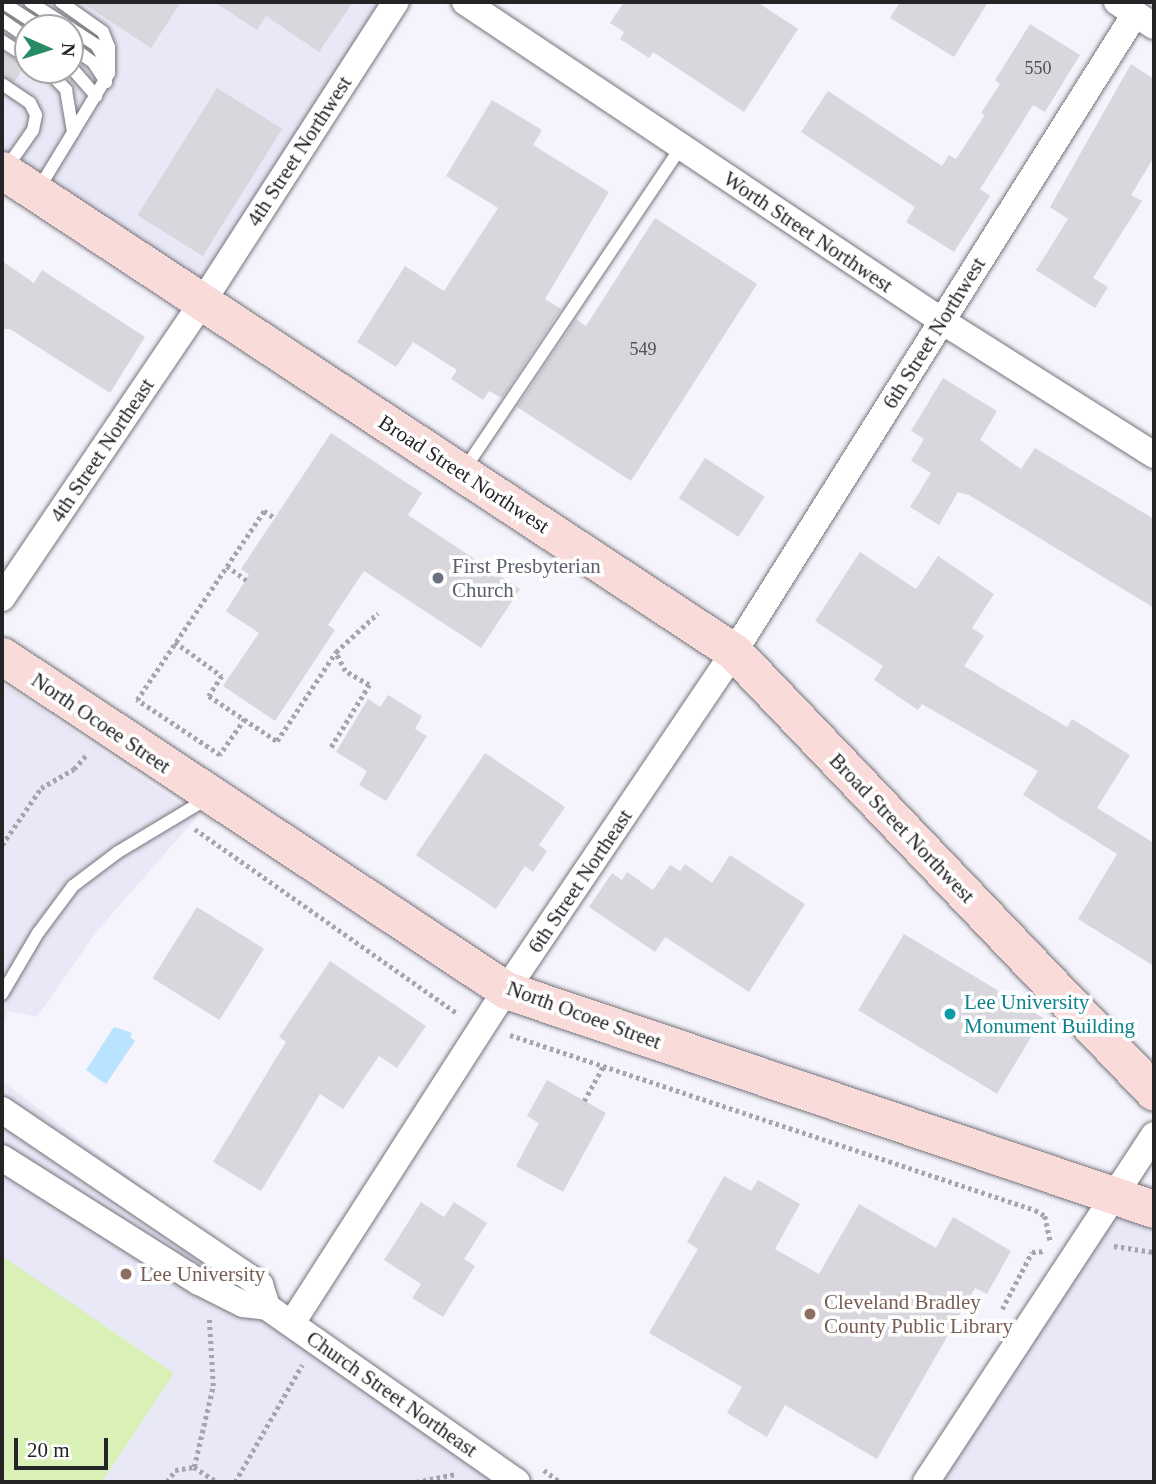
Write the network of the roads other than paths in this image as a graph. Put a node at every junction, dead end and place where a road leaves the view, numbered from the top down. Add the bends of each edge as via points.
1 (2, 2) edge
2 (30, 2) edge
3 (61, 2) edge
4 (396, 2) edge
5 (466, 2) edge
6 (20, 14) edge
7 (48, 14) edge
8 (1136, 14) edge
9 (84, 38) edge
10 (84, 56) edge
11 (107, 77) junction
12 (84, 82) edge
13 (2, 84) edge
14 (60, 84) edge
15 (96, 96) junction
16 (73, 132) junction
17 (681, 147) junction
18 (3, 171) edge
19 (36, 193) junction
20 (202, 301) junction
21 (942, 321) junction
22 (1154, 456) edge
23 (462, 473) junction
24 (2, 598) edge
25 (734, 652) junction
26 (2, 656) edge
27 (211, 797) junction
28 (506, 990) junction
29 (2, 995) edge
30 (1154, 1092) edge
31 (2, 1110) edge
32 (1154, 1135) edge
33 (2, 1158) edge
34 (1115, 1197) junction
35 (1154, 1209) edge
36 (267, 1307) junction
37 (292, 1323) junction
38 (517, 1482) edge
39 (926, 1482) edge

1 - 6 lane
2 - 7 lane
3 - 11 lane via 103,32 109,47
4 - 20 street, 4th Street Northwest
5 - 17 street, Worth Street Northwest
8 - 21 street, 6th Street Northwest
9 - 11 lane via 101,50
10 - 11 lane
11 - 15 lane
12 - 15 lane
13 - 18 lane via 30,103 36,115 33,130
14 - 16 lane via 66,90
15 - 16 lane
16 - 19 lane
17 - 21 street, Worth Street Northwest
17 - 23 lane
18 - 19 main road, Broad Street Northwest
19 - 20 main road, Broad Street Northwest
20 - 23 main road, Broad Street Northwest
20 - 24 street, 4th Street Northeast
21 - 22 street, Worth Street Northwest
21 - 25 street, 6th Street Northwest
23 - 25 main road, Broad Street Northwest
25 - 28 street, 6th Street Northeast
25 - 30 main road, Broad Street Northwest
26 - 27 main road, North Ocoee Street
27 - 28 main road, North Ocoee Street
27 - 29 lane via 90,870 73,886 38,933
28 - 34 main road, North Ocoee Street
28 - 37 street, 6th Street Northeast
31 - 36 street, Church Street Northeast via 260,1285
32 - 34 street
33 - 36 street, Church Street Northeast via 199,1282 243,1304
34 - 35 main road, North Ocoee Street
34 - 39 street
36 - 37 street, Church Street Northeast
37 - 38 street, Church Street Northeast

